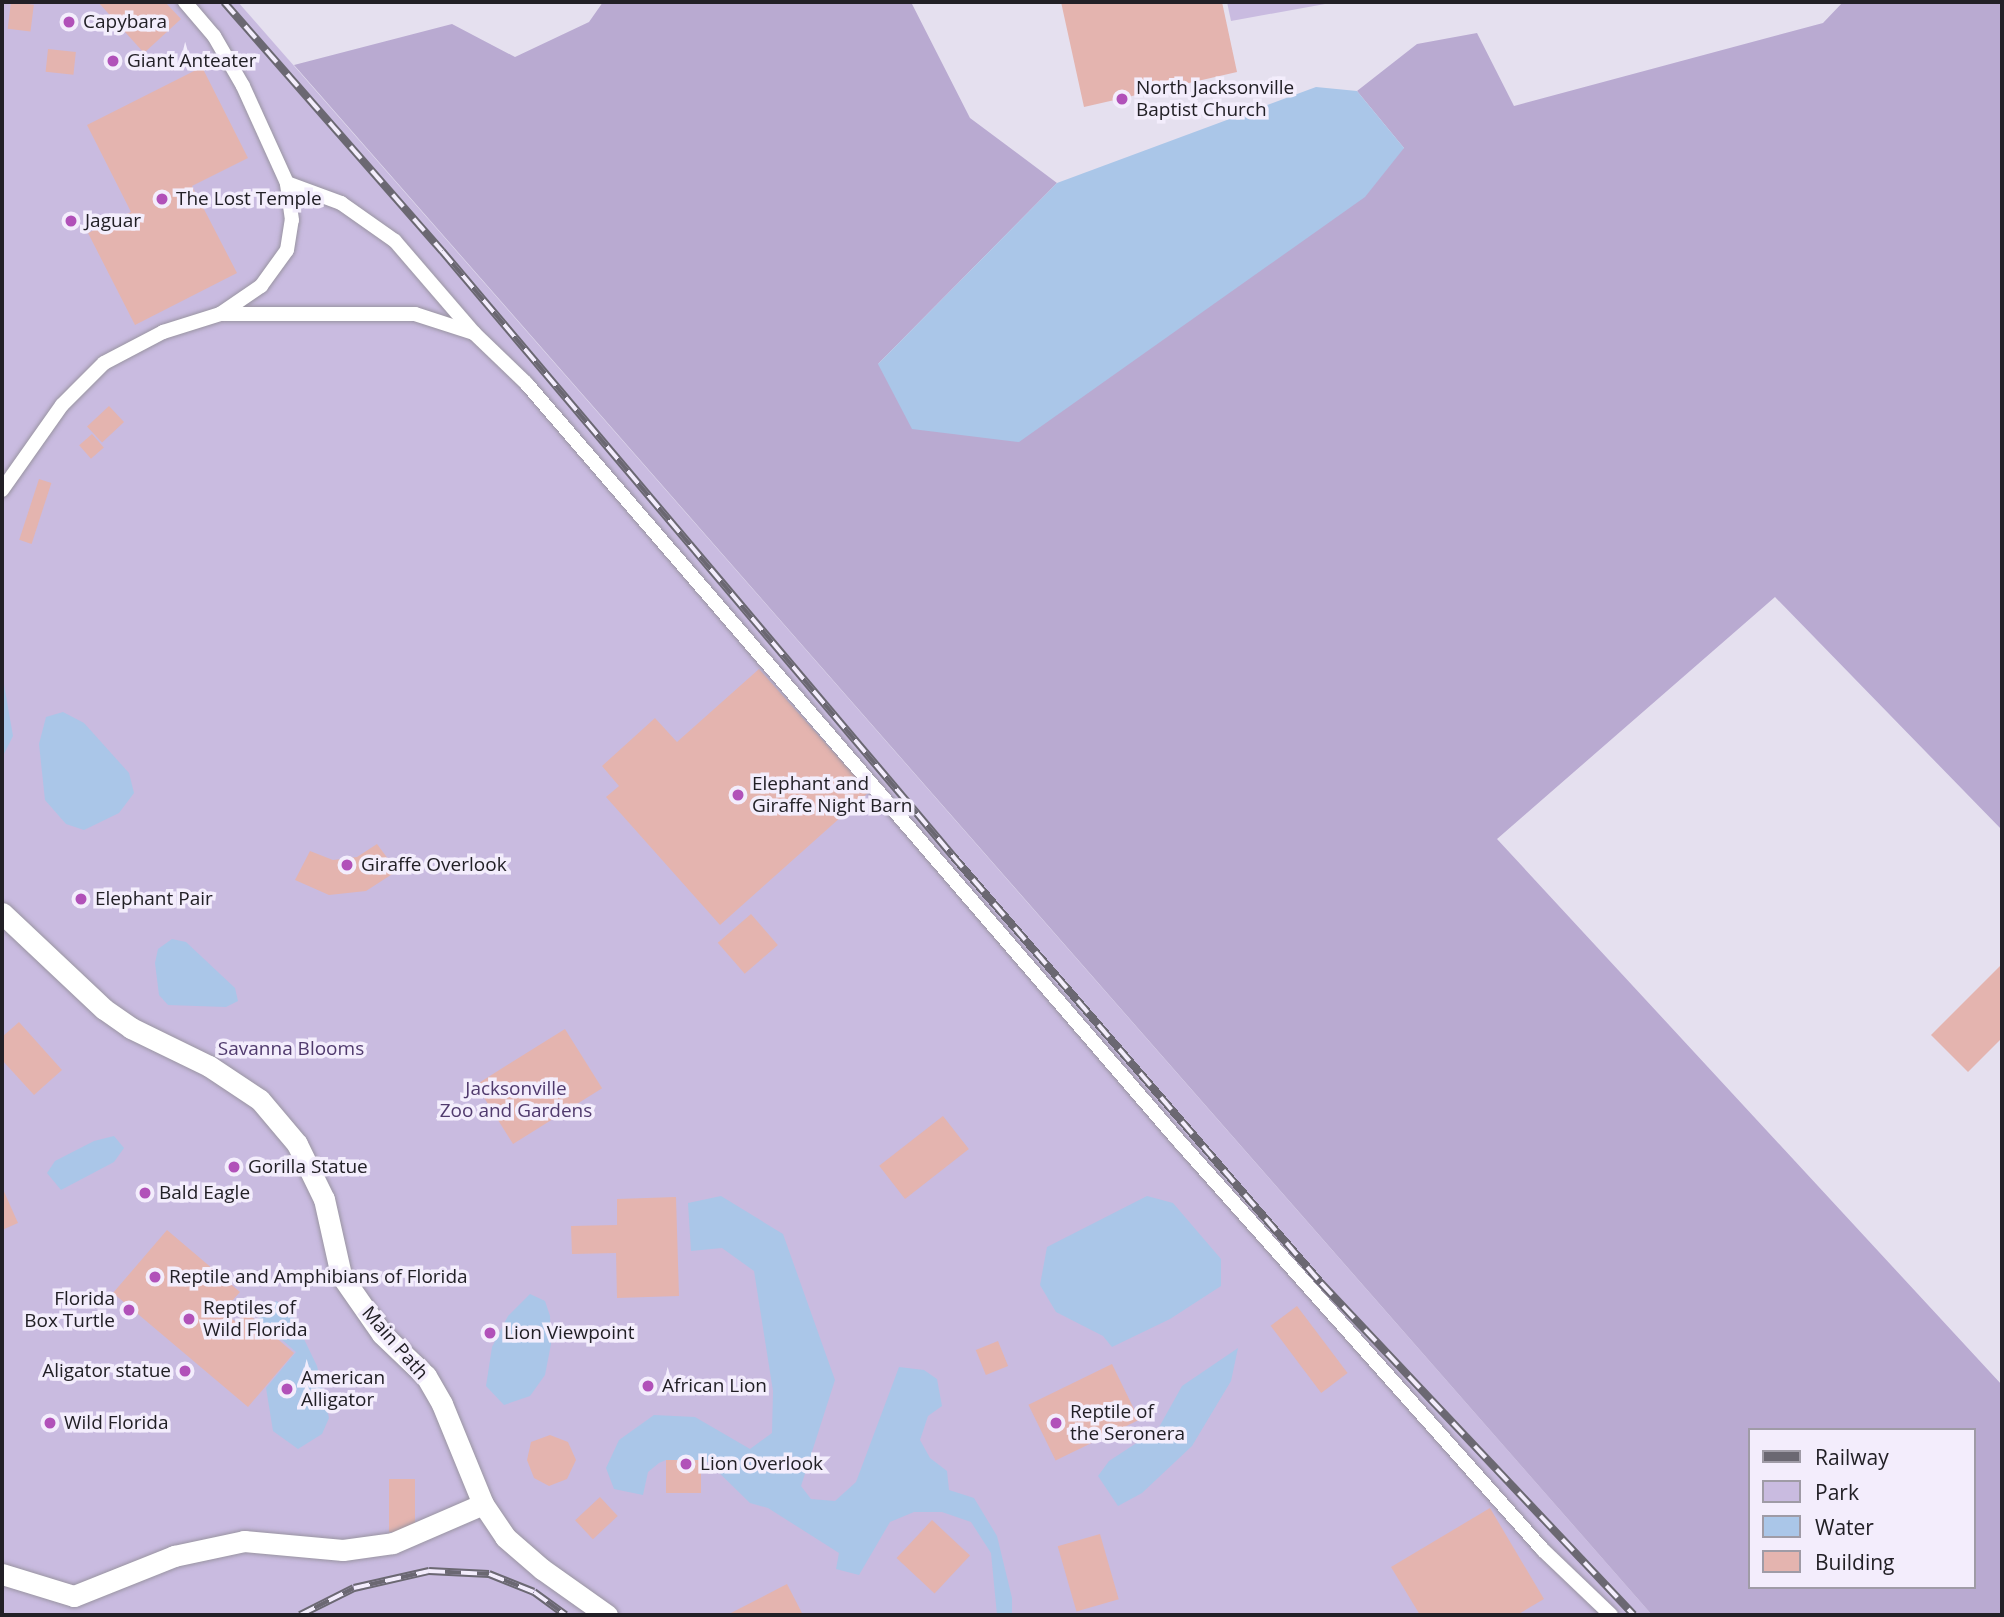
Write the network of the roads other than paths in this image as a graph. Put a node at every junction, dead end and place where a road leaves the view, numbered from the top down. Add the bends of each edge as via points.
1 (185, 2) edge
2 (286, 183) junction
3 (220, 314) junction
4 (474, 332) junction
5 (2, 490) edge
6 (2, 913) edge
7 (483, 1504) junction
8 (2, 1574) edge
9 (607, 1615) edge
10 (1611, 1615) edge

1 - 2 lane via 214,36 237,76
2 - 3 lane via 292,220 287,250 261,286
2 - 4 lane via 341,203 395,240
3 - 4 lane via 415,314
3 - 5 lane via 163,332 104,363 62,405
4 - 10 lane via 526,383 1198,1162 1543,1550
6 - 7 street, Main Path via 104,1009 131,1028 209,1066 260,1100 298,1144 324,1199 341,1275 382,1334 426,1376
7 - 8 street via 393,1543 343,1550 244,1541 174,1556 74,1596
7 - 9 street, Main Path via 505,1537

